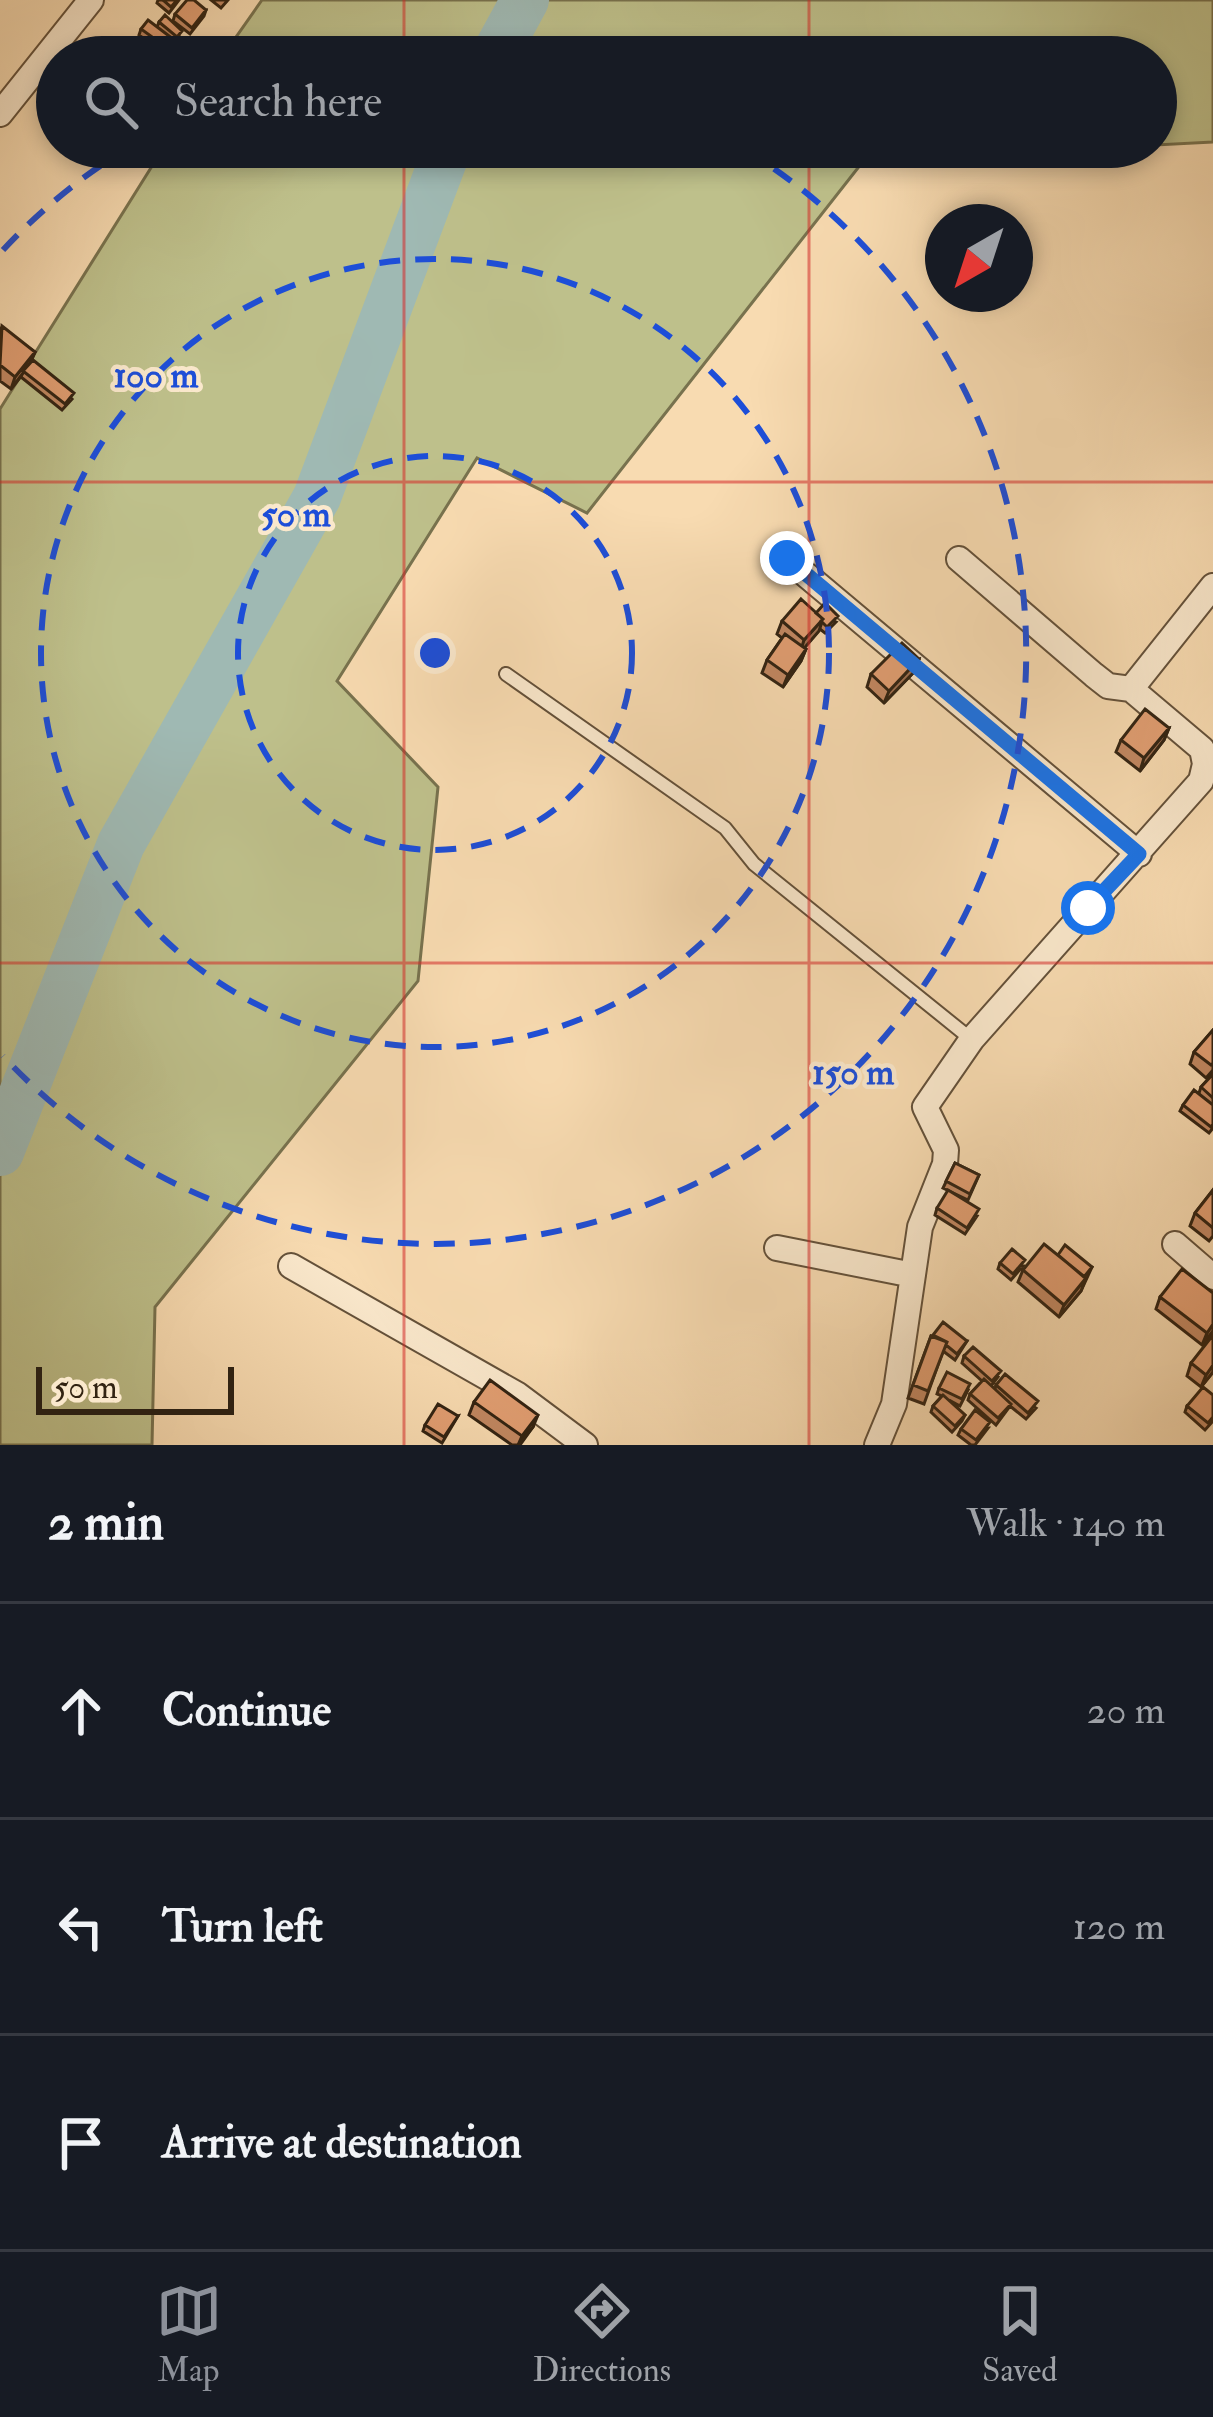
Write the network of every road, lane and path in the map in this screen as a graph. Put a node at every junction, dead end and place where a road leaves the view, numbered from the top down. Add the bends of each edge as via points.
1 (91, 0) edge
2 (62, 36) edge
3 (36, 69) edge
4 (0, 114) edge
5 (787, 558) dead end
6 (958, 560) dead end
7 (1213, 586) edge
8 (506, 674) dead end
9 (1131, 689) junction
10 (1139, 854) junction
11 (972, 1039) junction
12 (1175, 1244) dead end
13 (777, 1248) dead end
14 (291, 1266) dead end
15 (914, 1274) junction
16 (1213, 1277) edge
17 (585, 1445) edge
18 (877, 1445) edge

1 - 2 street
3 - 4 street
5 - 10 street
6 - 9 street via 1108,686
7 - 9 street
8 - 11 lane via 725,828 754,865
9 - 10 street via 1202,749 1205,764 1201,781
10 - 11 street
11 - 15 street via 925,1107 946,1150 920,1226
12 - 16 street
13 - 15 street
14 - 17 street via 518,1395
15 - 18 street via 894,1404

